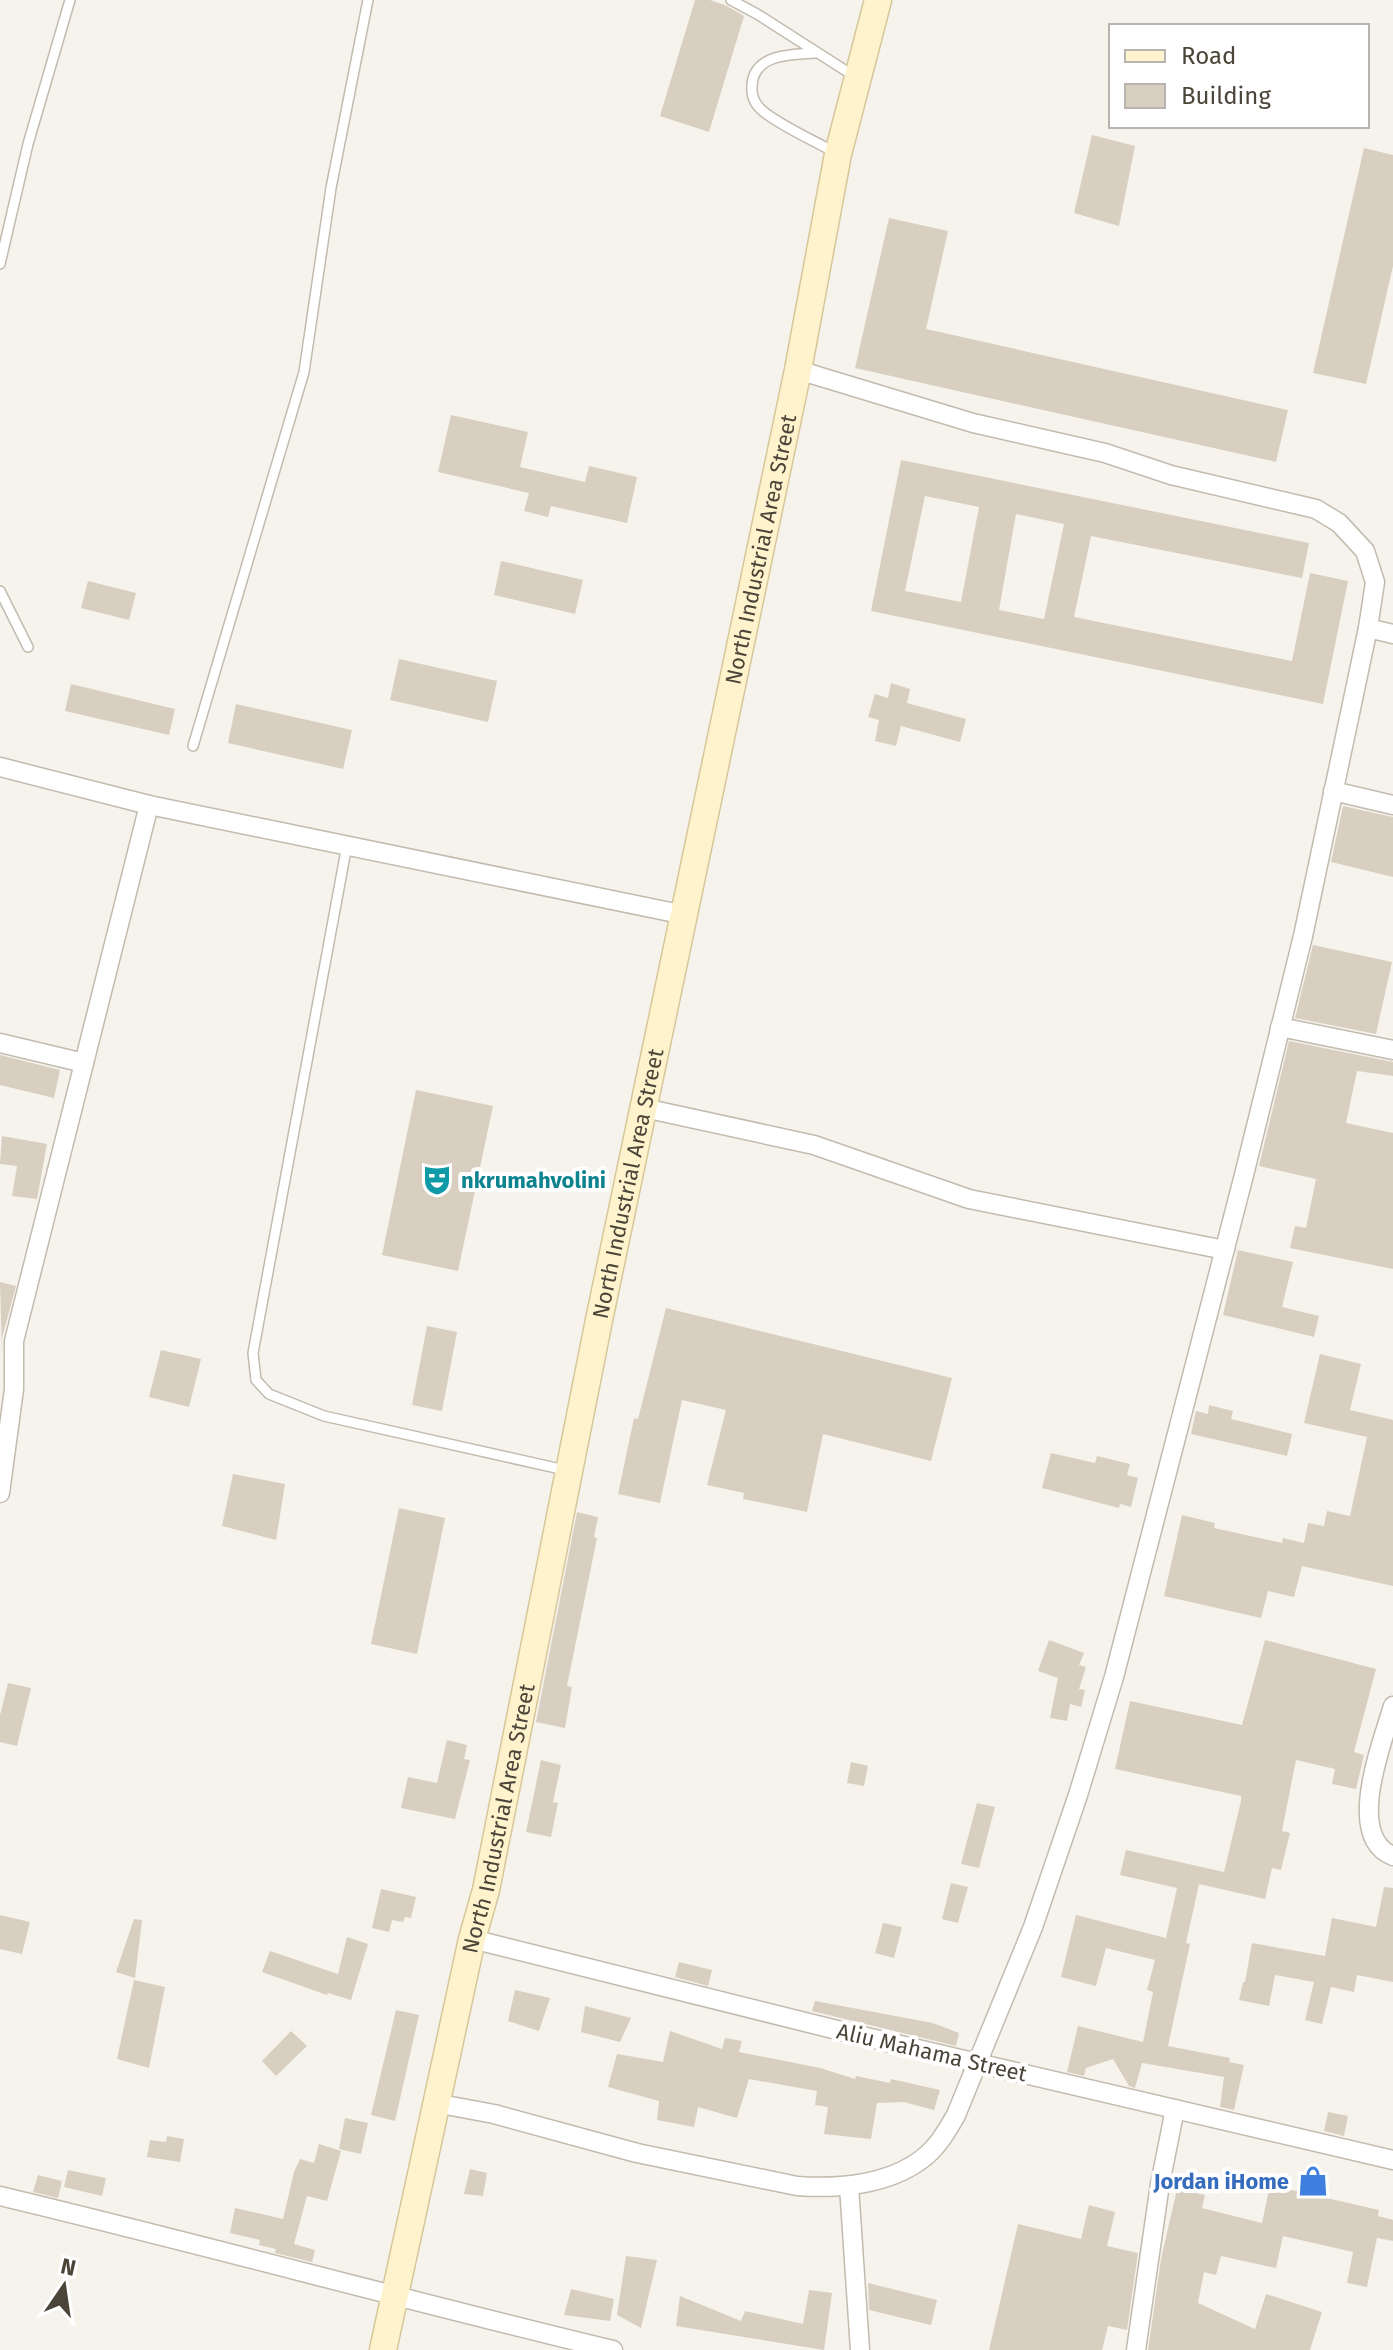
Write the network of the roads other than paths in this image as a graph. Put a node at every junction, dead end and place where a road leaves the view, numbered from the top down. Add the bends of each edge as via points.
1 (70, 0) edge
2 (368, 0) edge
3 (731, 0) edge
4 (874, 6) edge
5 (815, 53) junction
6 (857, 78) junction
7 (838, 154) junction
8 (0, 264) edge
9 (798, 370) junction
10 (0, 591) edge
11 (1368, 628) junction
12 (1393, 634) edge
13 (28, 647) dead end
14 (193, 746) dead end
15 (0, 767) edge
16 (1333, 791) junction
17 (149, 805) junction
18 (1393, 805) edge
19 (347, 845) junction
20 (685, 915) junction
21 (1280, 1027) junction
22 (0, 1043) edge
23 (1393, 1050) edge
24 (84, 1063) junction
25 (644, 1108) junction
26 (1225, 1250) junction
27 (569, 1471) junction
28 (0, 1493) edge
29 (1393, 1706) edge
30 (1393, 1856) edge
31 (472, 1939) junction
32 (977, 2063) junction
33 (435, 2103) junction
34 (1175, 2109) junction
35 (1393, 2160) edge
36 (849, 2186) junction
37 (0, 2196) edge
38 (395, 2298) junction
39 (383, 2350) edge
40 (613, 2350) edge
41 (860, 2350) edge
42 (1136, 2350) edge

1 - 8 lane
2 - 14 lane via 331,188 304,372
3 - 5 lane
4 - 6 main road, North Industrial Area Street
5 - 6 lane
5 - 7 lane via 782,54 767,61 755,71 752,100
6 - 7 main road, North Industrial Area Street
7 - 9 main road, North Industrial Area Street
9 - 11 street via 973,423 1316,509 1339,523 1365,551 1375,582
9 - 20 main road, North Industrial Area Street
10 - 13 lane
11 - 12 street
11 - 16 street
15 - 17 street
16 - 18 street
16 - 21 street
17 - 19 street
17 - 24 street
19 - 20 street
19 - 27 lane via 253,1353 256,1380 269,1394 324,1416
20 - 25 main road, North Industrial Area Street
21 - 23 street
21 - 26 street
22 - 24 street
24 - 28 street via 14,1341 14,1389
25 - 26 street via 814,1145 969,1199
25 - 27 main road, North Industrial Area Street
26 - 32 street via 1096,1738 1033,1927
27 - 31 main road, North Industrial Area Street
29 - 30 street via 1368,1813 1370,1831
31 - 32 street, Aliu Mahama Street
31 - 33 main road, North Industrial Area Street
32 - 34 street, Aliu Mahama Street
32 - 36 street via 956,2115 933,2150 891,2175
33 - 36 street via 710,2169 797,2186
33 - 38 main road, North Industrial Area Street
34 - 35 street, Aliu Mahama Street
34 - 42 street
36 - 41 street
37 - 38 street
38 - 39 main road, North Industrial Area Street
38 - 40 street

